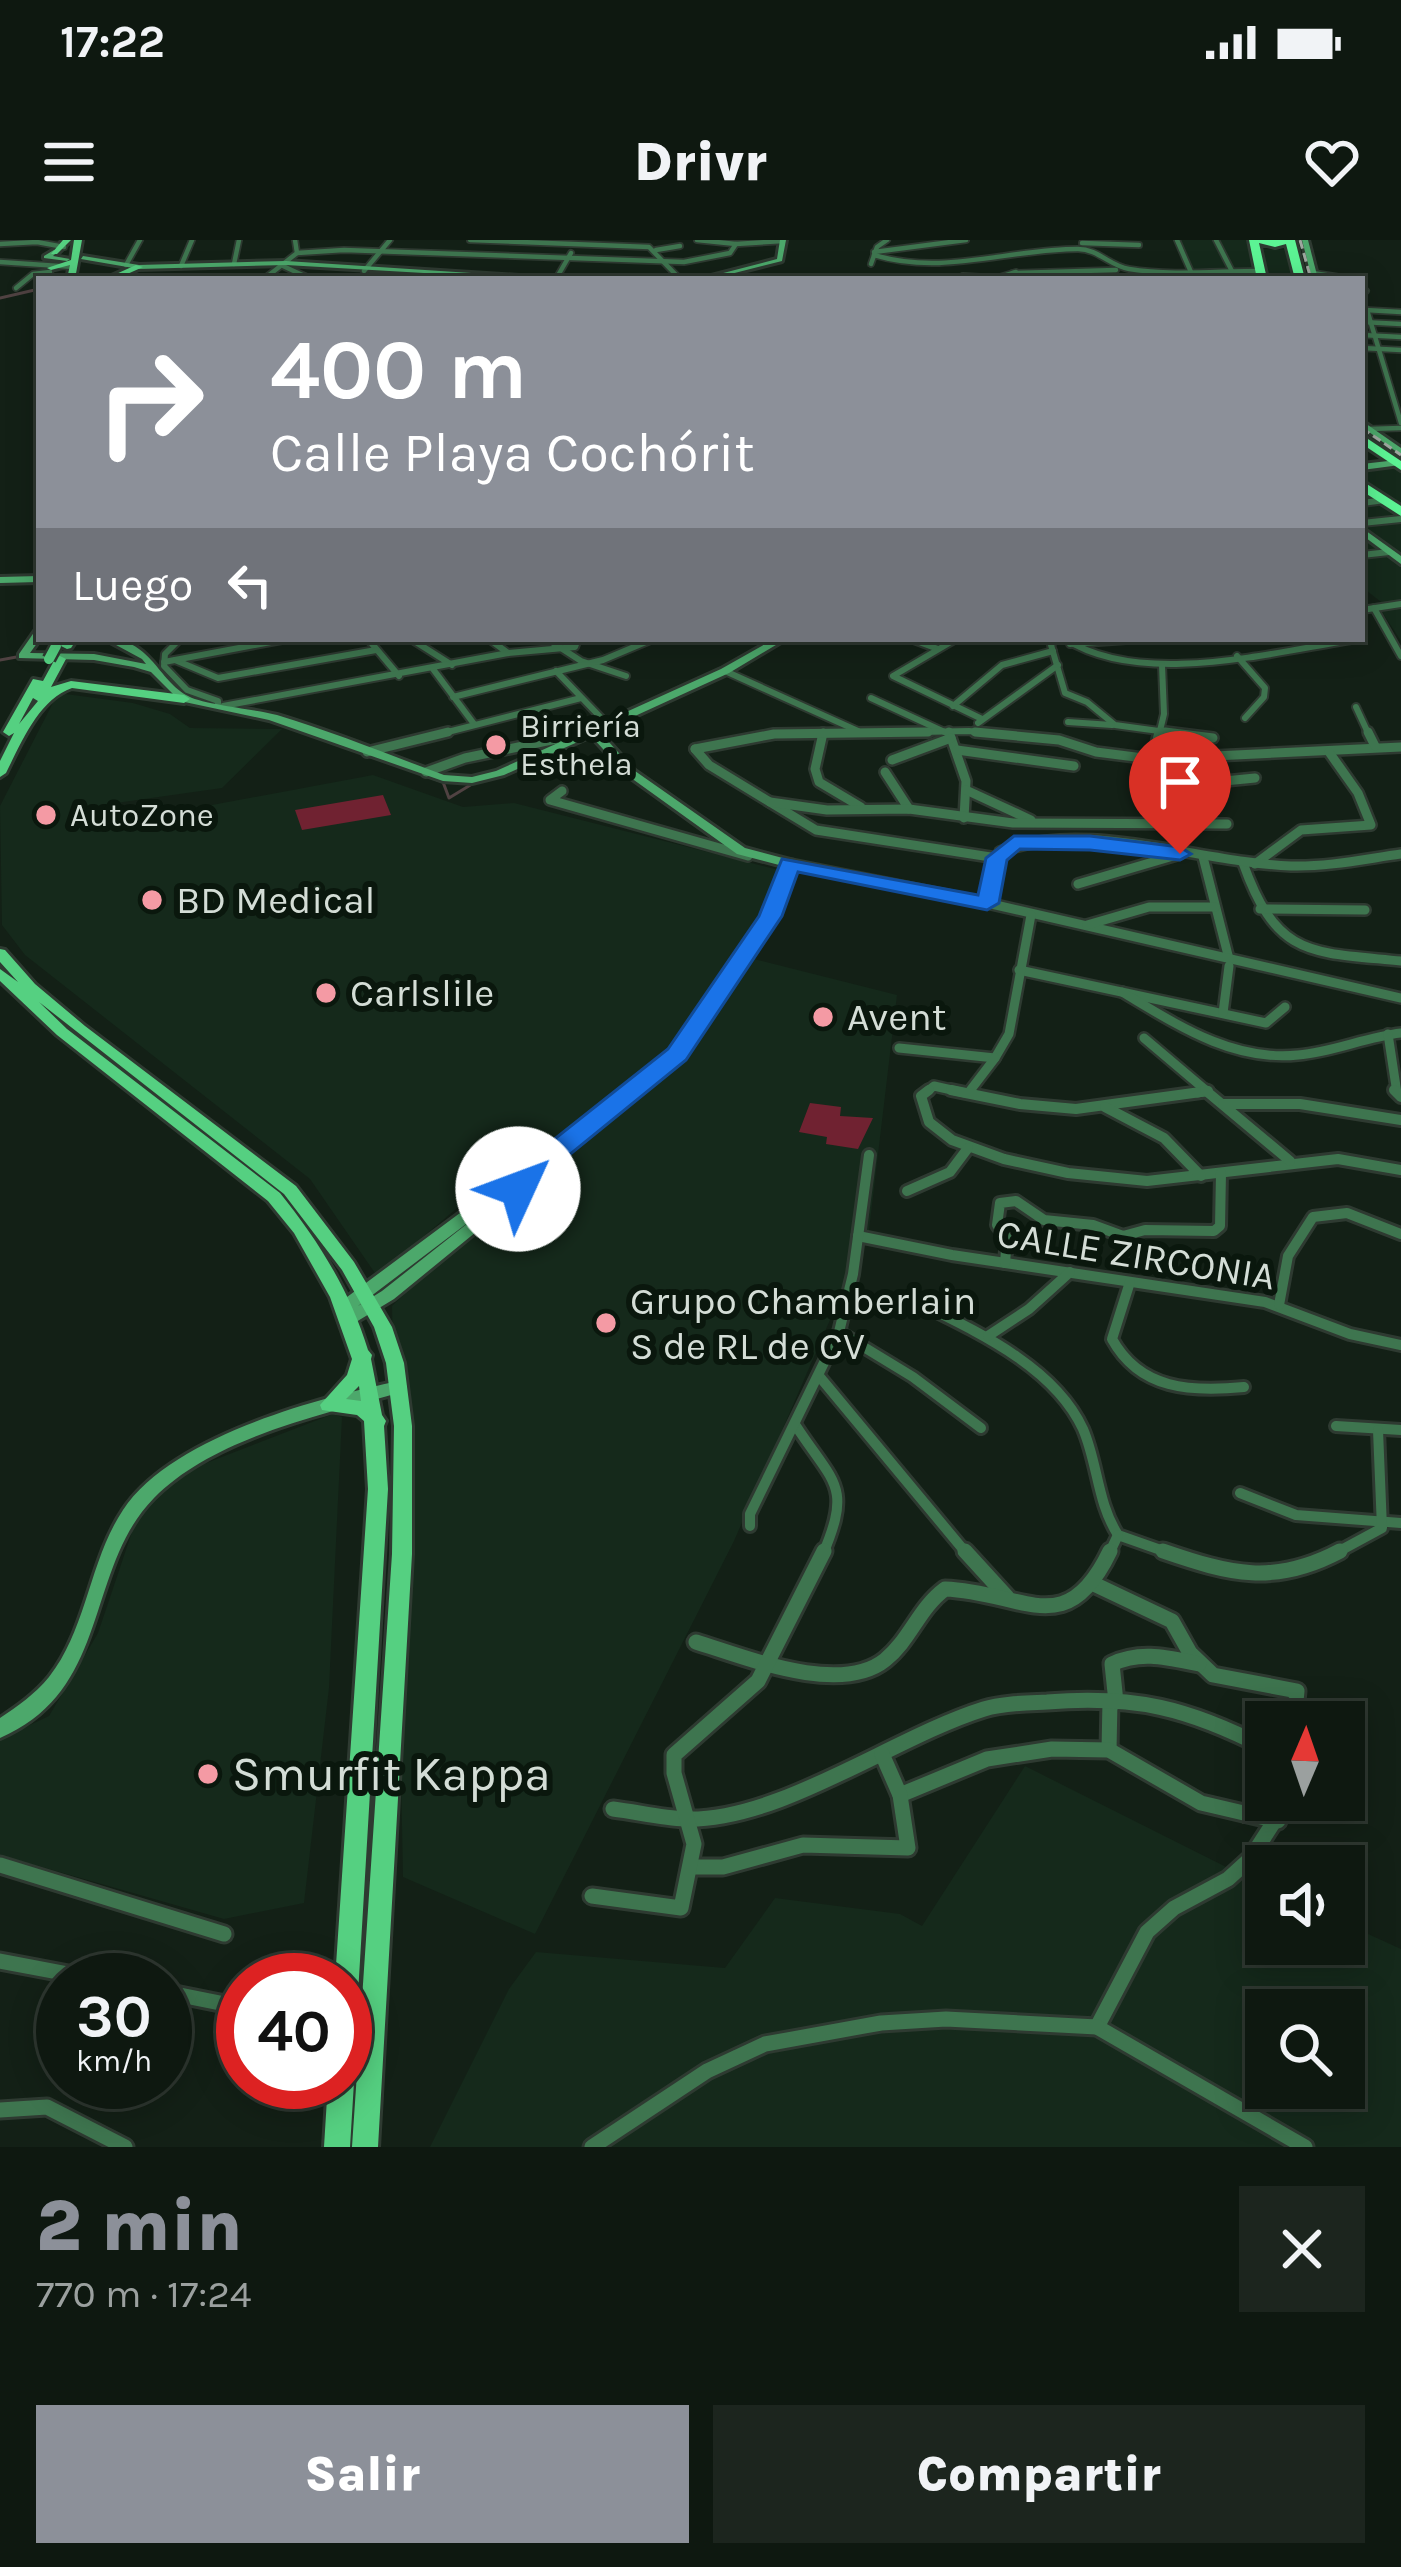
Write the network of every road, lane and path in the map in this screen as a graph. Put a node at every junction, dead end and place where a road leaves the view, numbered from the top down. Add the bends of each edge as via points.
1 (21, 240) edge
2 (140, 240) edge
3 (191, 240) edge
4 (239, 240) edge
5 (294, 240) edge
6 (390, 240) edge
7 (470, 240) edge
8 (485, 240) edge
9 (697, 240) edge
10 (887, 240) edge
11 (966, 240) edge
12 (1177, 240) edge
13 (1216, 240) edge
14 (1305, 240) edge
15 (783, 241) edge
16 (37, 242) edge
17 (578, 242) edge
18 (937, 242) edge
19 (1256, 243) edge
20 (0, 244) edge
21 (736, 244) junction
22 (1024, 244) dead end
23 (1138, 245) edge
24 (680, 246) dead end
25 (1292, 246) edge
26 (656, 250) junction
27 (1115, 250) dead end
28 (380, 251) junction
29 (297, 253) junction
30 (874, 254) junction
31 (475, 255) junction
32 (65, 258) edge
33 (568, 258) junction
34 (0, 262) edge
35 (666, 262) junction
36 (234, 264) junction
37 (871, 264) dead end
38 (126, 265) junction
39 (284, 265) junction
40 (181, 266) junction
41 (139, 267) junction
42 (1147, 267) junction
43 (1126, 269) junction
44 (1191, 270) junction
45 (364, 271) junction
46 (1232, 271) junction
47 (460, 275) junction
48 (1261, 275) edge
49 (116, 276) edge
50 (268, 276) edge
51 (305, 276) edge
52 (484, 276) edge
53 (559, 276) edge
54 (678, 276) edge
55 (715, 276) edge
56 (1004, 276) edge
57 (1151, 276) edge
58 (1192, 276) edge
59 (1234, 276) edge
60 (1299, 276) edge
61 (1314, 276) edge
62 (16, 288) dead end
63 (1365, 310) edge
64 (1401, 312) edge
65 (1365, 322) edge
66 (1372, 323) junction
67 (1401, 324) edge
68 (1365, 335) edge
69 (1376, 336) junction
70 (1401, 337) edge
71 (1365, 348) edge
72 (1380, 349) junction
73 (1401, 350) edge
74 (1391, 391) junction
75 (1401, 392) edge
76 (1399, 407) edge
77 (1401, 425) edge
78 (1365, 430) edge
79 (1365, 431) edge
80 (1400, 460) edge
81 (1365, 466) edge
82 (1365, 487) edge
83 (1384, 500) junction
84 (1365, 503) edge
85 (1401, 516) edge
86 (1365, 526) edge
87 (1365, 529) edge
88 (1395, 551) edge
89 (1365, 555) edge
90 (1401, 561) edge
91 (36, 580) edge
92 (0, 582) edge
93 (1401, 604) edge
94 (1374, 608) junction
95 (1365, 610) edge
96 (1388, 634) junction
97 (36, 638) edge
98 (1365, 638) edge
99 (116, 642) edge
100 (177, 642) edge
101 (272, 642) edge
102 (370, 642) edge
103 (416, 642) edge
104 (493, 642) edge
105 (551, 642) edge
106 (577, 642) edge
107 (645, 642) edge
108 (776, 642) edge
109 (919, 642) edge
110 (951, 642) edge
111 (1054, 642) edge
112 (1067, 642) edge
113 (1338, 642) edge
114 (61, 648) edge
115 (938, 649) junction
116 (376, 650) junction
117 (562, 650) junction
118 (300, 651) dead end
119 (1053, 651) junction
120 (508, 653) junction
121 (1237, 656) junction
122 (1401, 656) edge
123 (335, 657) junction
124 (307, 662) junction
125 (165, 664) junction
126 (588, 664) junction
127 (452, 665) junction
128 (1058, 665) junction
129 (1162, 665) junction
130 (433, 669) junction
131 (556, 671) junction
132 (725, 671) junction
133 (399, 676) junction
134 (626, 676) dead end
135 (354, 683) junction
136 (453, 697) junction
137 (581, 698) junction
138 (871, 698) dead end
139 (184, 699) junction
140 (220, 706) junction
141 (952, 706) junction
142 (1356, 707) dead end
143 (1245, 718) dead end
144 (982, 719) junction
145 (1068, 722) dead end
146 (474, 724) junction
147 (608, 725) junction
148 (1115, 725) junction
149 (969, 730) junction
150 (594, 732) junction
151 (861, 732) junction
152 (20, 733) junction
153 (823, 733) junction
154 (1159, 733) junction
155 (951, 735) junction
156 (1213, 738) dead end
157 (1375, 746) junction
158 (1401, 746) edge
159 (0, 748) edge
160 (957, 750) junction
161 (368, 752) junction
162 (1329, 752) junction
163 (1151, 759) junction
164 (892, 760) dead end
165 (1074, 766) dead end
166 (426, 772) junction
167 (885, 772) dead end
168 (0, 773) edge
169 (1255, 778) dead end
170 (1154, 788) junction
171 (966, 790) junction
172 (562, 791) dead end
173 (770, 802) junction
174 (861, 807) junction
175 (909, 808) junction
176 (964, 818) junction
177 (1038, 824) junction
178 (1170, 824) junction
179 (1227, 824) dead end
180 (1047, 840) junction
181 (1180, 854) junction
182 (1401, 854) edge
183 (750, 856) junction
184 (1203, 857) junction
185 (997, 858) junction
186 (1249, 863) junction
187 (790, 864) junction
188 (1078, 884) dead end
189 (987, 903) junction
190 (1215, 907) junction
191 (1260, 909) junction
192 (1365, 910) dead end
193 (1031, 915) junction
194 (1084, 926) junction
195 (0, 959) edge
196 (1401, 961) edge
197 (1229, 962) junction
198 (1019, 970) junction
199 (1122, 992) junction
200 (1401, 998) edge
201 (1286, 1006) dead end
202 (1223, 1013) junction
203 (1395, 1034) edge
204 (1144, 1038) dead end
205 (899, 1048) dead end
206 (995, 1058) junction
207 (1208, 1091) junction
208 (969, 1092) junction
209 (1401, 1096) edge
210 (1223, 1104) junction
211 (1105, 1107) junction
212 (1401, 1120) edge
213 (968, 1148) junction
214 (869, 1155) dead end
215 (1290, 1161) junction
216 (1401, 1170) edge
217 (1221, 1173) junction
218 (1201, 1176) junction
219 (908, 1192) dead end
220 (1401, 1234) edge
221 (858, 1235) junction
222 (1005, 1263) junction
223 (1070, 1272) junction
224 (1130, 1282) junction
225 (368, 1300) junction
226 (923, 1304) dead end
227 (1279, 1305) junction
228 (348, 1313) junction
229 (838, 1332) junction
230 (988, 1336) junction
231 (1401, 1345) edge
232 (363, 1354) junction
233 (819, 1376) junction
234 (399, 1387) junction
235 (1244, 1387) dead end
236 (371, 1392) junction
237 (329, 1405) junction
238 (378, 1421) junction
239 (796, 1426) junction
240 (1336, 1426) dead end
241 (981, 1428) dead end
242 (1378, 1430) junction
243 (1401, 1430) edge
244 (1240, 1492) dead end
245 (1393, 1522) edge
246 (750, 1526) dead end
247 (1118, 1535) junction
248 (1096, 1585) junction
249 (1009, 1600) junction
250 (696, 1642) dead end
251 (770, 1663) junction
252 (1199, 1664) junction
253 (1296, 1701) edge
254 (1113, 1702) junction
255 (0, 1729) edge
256 (1245, 1739) edge
257 (1109, 1750) junction
258 (882, 1754) junction
259 (900, 1796) junction
260 (613, 1809) dead end
261 (689, 1819) junction
262 (1278, 1822) joint
263 (0, 1865) edge
264 (693, 1867) junction
265 (592, 1897) dead end
266 (224, 1934) dead end
267 (349, 1953) edge
268 (0, 1961) edge
269 (36, 1968) edge
270 (1097, 2027) junction
271 (339, 2109) edge
272 (0, 2110) edge
273 (125, 2147) edge
274 (337, 2147) edge
275 (364, 2147) edge
276 (592, 2147) edge
277 (1305, 2147) edge

1 - 16 street
2 - 38 street
3 - 40 street
4 - 36 street
5 - 29 street
6 - 28 street
7 - 8 street
8 - 17 street
8 - 31 street
9 - 21 street
10 - 30 street
11 - 18 street
12 - 44 street
13 - 46 street
14 - 61 street
15 - 21 street
15 - 55 street via 780,260
16 - 20 street
16 - 32 street
17 - 26 street
17 - 33 street
18 - 30 street
19 - 25 highway
19 - 48 highway
21 - 35 street via 730,253
22 - 23 street
23 - 27 street
24 - 26 street
25 - 60 highway
26 - 35 street
28 - 29 street
28 - 31 street
28 - 45 street
29 - 39 street
30 - 37 street
30 - 43 street via 948,269 1021,251 1085,249
31 - 33 street
31 - 47 street
32 - 34 street
32 - 38 street
32 - 62 street
33 - 35 street
33 - 53 street
35 - 54 street
36 - 39 street
36 - 40 street
38 - 41 street
39 - 45 street
39 - 50 street
39 - 51 street
40 - 41 street
41 - 49 main road
42 - 43 street
42 - 44 street
42 - 57 street
43 - 56 street
44 - 46 street
44 - 58 street
45 - 47 street
46 - 48 street
46 - 59 street
47 - 52 street
63 - 64 street
63 - 66 street
65 - 66 street
66 - 67 street
66 - 69 street
68 - 69 street
69 - 70 street
69 - 72 street
71 - 72 street
72 - 73 street
72 - 74 street
74 - 75 street
74 - 76 street
76 - 77 street
77 - 78 street
79 - 80 highway
80 - 81 street
82 - 83 highway
83 - 84 street
83 - 85 highway
85 - 86 street
87 - 88 street
88 - 89 street
88 - 90 street
91 - 92 street
93 - 94 street
94 - 95 street
94 - 96 street
96 - 98 street
96 - 122 street
97 - 125 street via 22,656
99 - 125 street
100 - 125 street
101 - 125 street
102 - 116 street
103 - 127 street
104 - 120 street
105 - 117 street
106 - 117 street
107 - 126 street
108 - 132 street
109 - 115 street
110 - 115 street
111 - 119 street
112 - 129 street via 1087,656
113 - 121 street
114 - 152 main road
114 - 159 main road
115 - 141 street via 893,676
116 - 123 street
116 - 133 street
117 - 120 street
117 - 126 street
118 - 124 street
119 - 128 street
119 - 141 street via 1002,664
120 - 127 street
121 - 129 street
121 - 143 street via 1265,688
123 - 124 street
123 - 135 street
124 - 125 street via 218,678
125 - 139 street
125 - 140 street via 187,691
126 - 131 street
126 - 134 street
127 - 130 street
128 - 144 street
128 - 148 street via 1065,693
129 - 154 street
130 - 133 street
130 - 136 street
131 - 136 street
131 - 137 street
132 - 147 street
132 - 151 street
133 - 135 street
135 - 140 street
136 - 146 street
137 - 146 street
137 - 147 street
138 - 155 street
139 - 140 street
139 - 152 main road via 64,685
140 - 161 street
141 - 144 street
142 - 157 street
144 - 149 street
145 - 148 street
146 - 161 street
147 - 150 street
148 - 154 street
149 - 155 street
149 - 163 street
150 - 166 street
150 - 166 street via 500,773 464,780
150 - 183 street via 631,773
151 - 153 street
151 - 155 street
152 - 168 main road
153 - 173 street via 694,749
153 - 174 street via 819,782
154 - 156 street
154 - 163 street
155 - 160 street
155 - 164 street
157 - 158 street
157 - 162 street
160 - 165 street
160 - 171 street
161 - 166 street
162 - 163 street
162 - 186 street via 1371,825 1301,830
163 - 170 street
167 - 175 street
169 - 170 street
170 - 178 street
171 - 176 street
171 - 177 street
172 - 183 street via 550,800
173 - 174 street
173 - 185 street via 829,834
174 - 175 street
175 - 176 street
176 - 177 street
177 - 178 street
177 - 180 street
178 - 179 street
178 - 181 street
180 - 181 street
180 - 185 street via 1014,842
181 - 184 street
181 - 188 street
182 - 186 street via 1311,866
183 - 187 street
184 - 186 street
184 - 190 street
185 - 189 street
186 - 191 street
187 - 189 street
187 - 225 street via 770,916 677,1055 532,1170 526,1183
189 - 193 street
190 - 194 street via 1149,907
190 - 197 street
191 - 192 street
191 - 196 street via 1290,944
193 - 194 street
193 - 198 street
194 - 197 street
195 - 225 main road via 290,1190
195 - 228 main road via 62,1032 274,1197 302,1227
197 - 200 street
197 - 202 street
198 - 199 street
198 - 206 street via 1009,1034
199 - 202 street
199 - 203 street via 1249,1054 1295,1056
201 - 202 street via 1270,1023
203 - 209 street via 1394,1090
204 - 207 street
205 - 206 street
206 - 208 street
207 - 210 street
207 - 211 street
208 - 211 street via 1048,1108
208 - 213 street via 922,1092 936,1130
210 - 212 street via 1300,1104
210 - 215 street
211 - 218 street via 1164,1138
213 - 218 street via 1135,1181
213 - 219 street via 950,1172
214 - 221 street
215 - 216 street via 1353,1160
215 - 217 street
217 - 218 street
217 - 222 street via 1218,1229 1123,1236 1000,1203
220 - 227 street via 1347,1213 1313,1217 1288,1256
221 - 222 street, CALLE ZIRCONIA
221 - 229 street
222 - 223 street, CALLE ZIRCONIA
223 - 224 street, CALLE ZIRCONIA
223 - 230 street
224 - 227 street, CALLE ZIRCONIA
224 - 235 street via 1112,1339 1136,1372 1195,1390
225 - 228 street
225 - 234 main road
226 - 230 street
227 - 231 street, CALLE ZIRCONIA
228 - 232 main road
229 - 233 street
229 - 241 street
230 - 247 street via 1080,1423 1101,1505
232 - 236 main road
232 - 237 main road via 356,1378
233 - 239 street
233 - 249 street
234 - 236 street
234 - 275 main road via 402,1554
236 - 237 street
236 - 238 main road
237 - 238 main road via 362,1408
237 - 255 street via 201,1454 155,1483 121,1532 64,1674 36,1708
238 - 267 main road
239 - 246 street
239 - 251 street via 838,1490 840,1514
240 - 242 street
242 - 243 street
242 - 245 street
244 - 245 street via 1296,1515
245 - 247 street via 1333,1557 1275,1575 1221,1571
247 - 248 street
248 - 249 street via 1055,1608
248 - 252 street via 1172,1621
249 - 251 street via 945,1589 871,1670
250 - 251 street
251 - 261 street via 674,1755
252 - 253 street via 1213,1675 1297,1691
252 - 254 street via 1124,1657 1112,1664
254 - 256 street via 1179,1709
254 - 257 street
254 - 258 street via 986,1708
257 - 259 street via 987,1760
257 - 262 street via 1201,1803
258 - 259 street
258 - 261 street via 770,1803
259 - 264 street via 908,1848 823,1843
260 - 261 street
261 - 264 street
262 - 270 street via 1228,1879 1147,1932
263 - 266 street
264 - 265 street via 681,1908
268 - 269 street
270 - 276 street via 946,2019 808,2033 707,2071
270 - 277 street
271 - 274 main road
272 - 273 street via 64,2112

